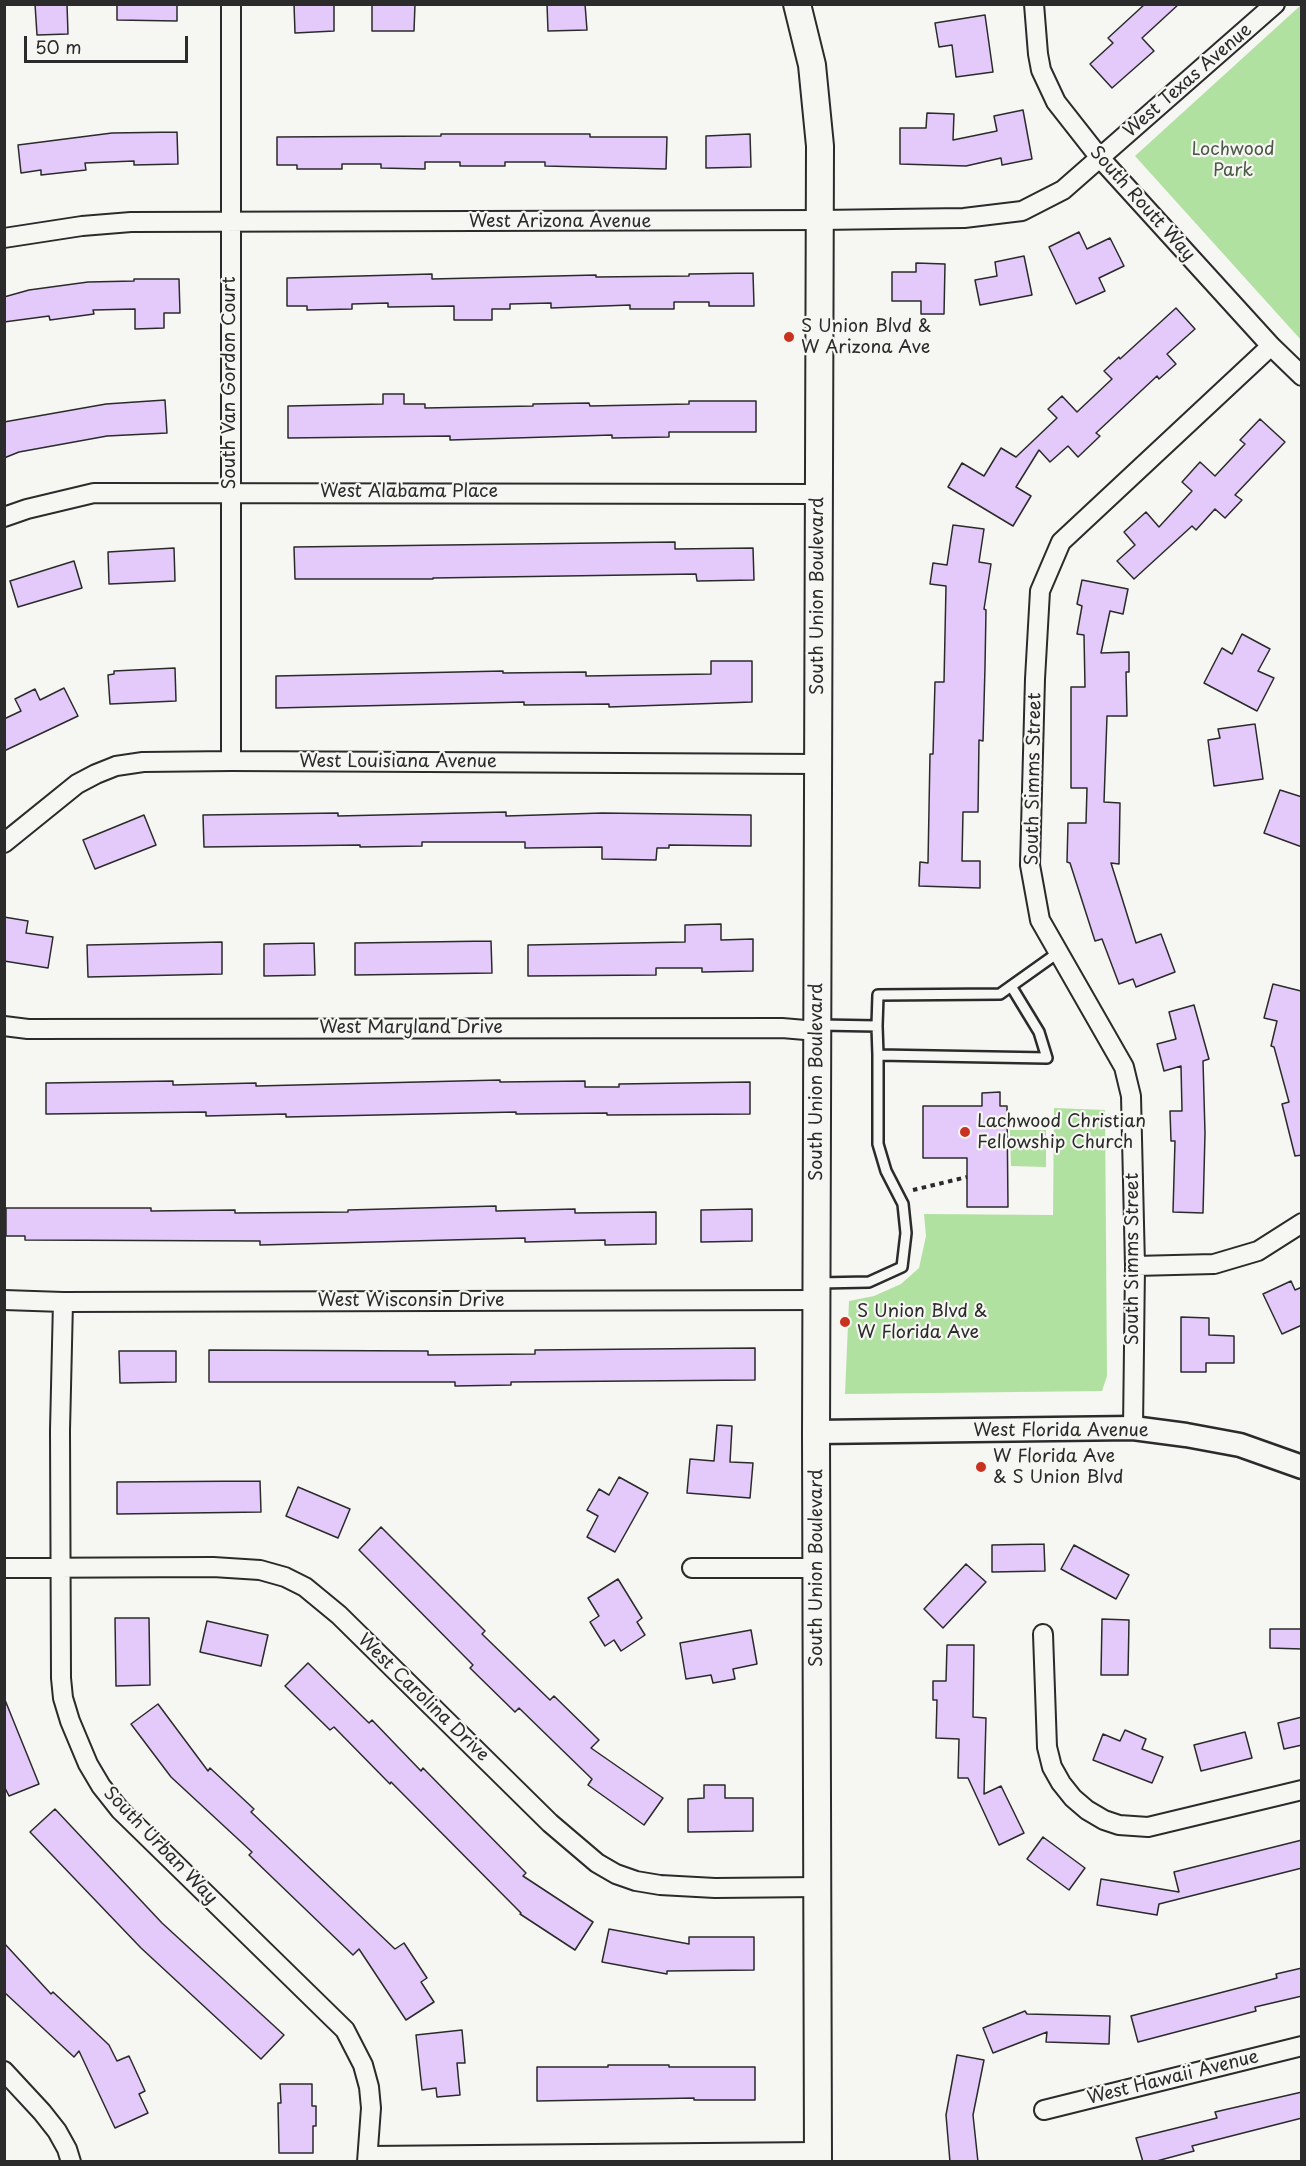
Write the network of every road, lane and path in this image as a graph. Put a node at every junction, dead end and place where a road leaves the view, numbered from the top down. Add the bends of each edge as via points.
1 (231, 4) edge
2 (797, 4) edge
3 (1034, 4) edge
4 (1275, 4) edge
5 (1100, 158) junction
6 (820, 220) junction
7 (230, 223) junction
8 (4, 238) edge
9 (1271, 346) junction
10 (1302, 376) edge
11 (231, 492) junction
12 (818, 494) junction
13 (4, 517) edge
14 (231, 760) junction
15 (817, 764) junction
16 (4, 843) edge
17 (1059, 952) junction
18 (1011, 986) junction
19 (4, 1026) edge
20 (877, 1026) junction
21 (817, 1028) junction
22 (878, 1055) junction
23 (967, 1177) dead end
24 (897, 1193) junction
25 (1302, 1224) edge
26 (1135, 1266) junction
27 (817, 1292) junction
28 (4, 1300) edge
29 (63, 1302) junction
30 (1133, 1428) junction
31 (816, 1432) junction
32 (1302, 1467) edge
33 (4, 1568) edge
34 (692, 1568) dead end
35 (817, 1568) junction
36 (61, 1569) junction
37 (1043, 1634) dead end
38 (1302, 1790) edge
39 (819, 1887) junction
40 (1302, 2046) edge
41 (4, 2071) edge
42 (1044, 2110) dead end
43 (818, 2157) edge
44 (368, 2159) edge
45 (71, 2162) edge

1 - 7 street, South Van Gordon Court
2 - 6 main road, South Union Boulevard via 808,42 816,98
3 - 5 street, South Routt Way via 1041,70 1056,102
4 - 5 street, West Texas Avenue
5 - 6 street, West Arizona Avenue via 1063,190 1022,211 964,218
5 - 9 street, South Routt Way
6 - 7 street, West Arizona Avenue
6 - 12 main road, South Union Boulevard
7 - 8 street, West Arizona Avenue via 131,222
7 - 11 street, South Van Gordon Court
9 - 10 street, South Routt Way
9 - 17 street, South Simms Street via 1061,542 1040,591 1030,865 1040,920
11 - 12 street, West Alabama Place
11 - 13 street, West Alabama Place via 94,493
11 - 14 street, South Van Gordon Court
12 - 15 main road, South Union Boulevard
14 - 15 street, West Louisiana Avenue
14 - 16 street, West Louisiana Avenue via 116,766 77,784
15 - 21 main road, South Union Boulevard
17 - 18 lane
17 - 26 street, South Simms Street via 1124,1067 1131,1096
18 - 20 lane via 1000,994 878,995
18 - 22 lane via 1039,1032 1047,1058
19 - 21 street, West Maryland Drive
20 - 21 lane
20 - 22 lane
21 - 27 main road, South Union Boulevard
22 - 24 lane via 878,1144
23 - 24 path
24 - 27 lane via 903,1204 906,1233 902,1267 869,1282
25 - 26 street via 1258,1251 1214,1263
26 - 30 street, South Simms Street
27 - 29 street, West Wisconsin Drive
27 - 31 main road, South Union Boulevard
28 - 29 street, West Wisconsin Drive
29 - 36 street, South Urban Way
30 - 31 street, West Florida Avenue
30 - 32 street, West Florida Avenue via 1240,1445
31 - 35 main road, South Union Boulevard
33 - 36 street, West Carolina Drive
34 - 35 street
35 - 39 main road, South Union Boulevard
36 - 39 street, West Carolina Drive via 222,1567 285,1577 305,1587 339,1615 550,1823 597,1863 636,1881 660,1885
36 - 44 street, South Urban Way via 63,1698 88,1764 120,1810 345,2030 363,2065 369,2087
37 - 38 street via 1047,1747 1052,1767 1072,1798 1087,1810 1119,1825 1148,1827
39 - 43 main road, South Union Boulevard
40 - 42 street, West Hawaii Avenue
41 - 45 street via 57,2130
43 - 44 street

